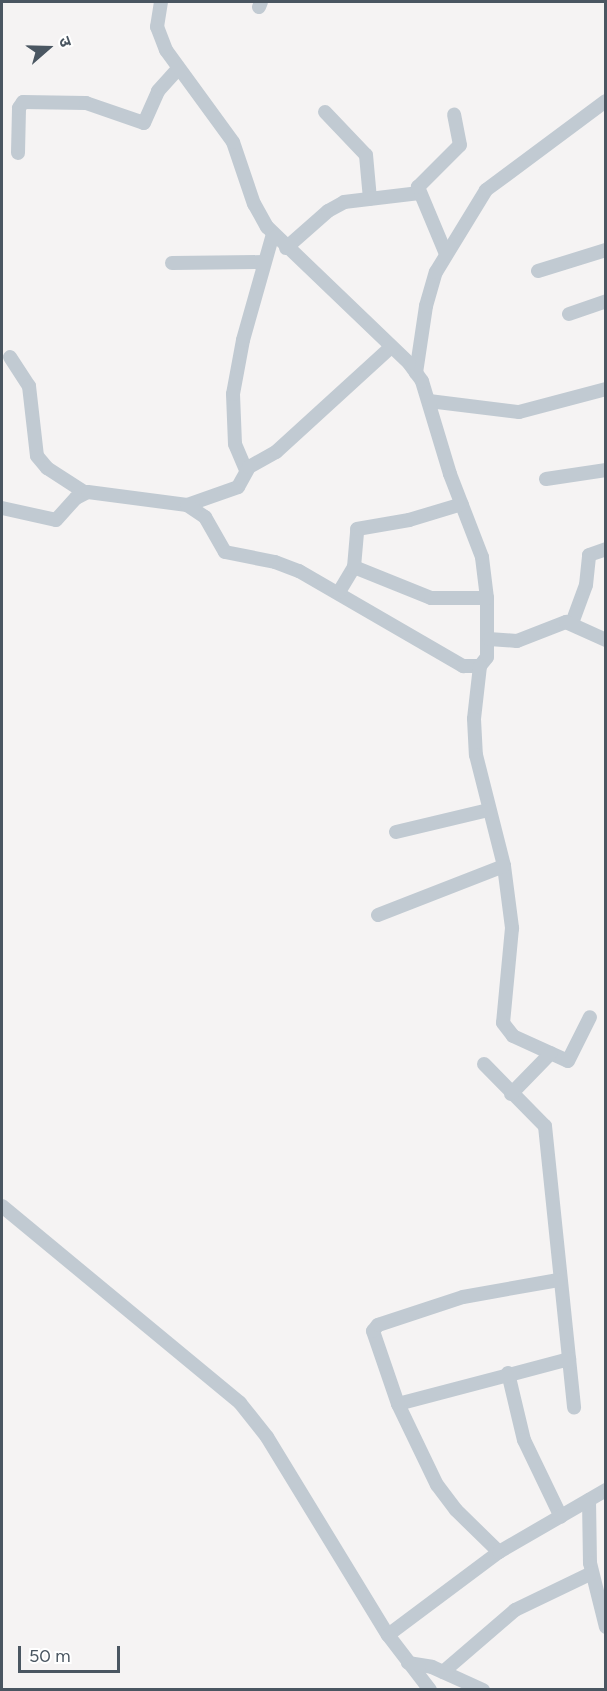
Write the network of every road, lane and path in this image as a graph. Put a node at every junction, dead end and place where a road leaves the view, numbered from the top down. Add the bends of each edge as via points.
1 (161, 2) edge
2 (178, 69) junction
3 (606, 101) edge
4 (325, 112) dead end
5 (454, 115) dead end
6 (18, 153) dead end
7 (419, 193) junction
8 (370, 198) junction
9 (273, 234) junction
10 (286, 248) junction
11 (606, 250) edge
12 (446, 254) junction
13 (264, 262) junction
14 (172, 263) dead end
15 (538, 271) dead end
16 (606, 301) edge
17 (569, 314) dead end
18 (391, 347) junction
19 (10, 357) dead end
20 (416, 374) junction
21 (606, 389) edge
22 (429, 401) junction
23 (246, 470) junction
24 (606, 470) edge
25 (546, 479) dead end
26 (84, 492) junction
27 (462, 504) junction
28 (187, 505) junction
29 (2, 508) edge
30 (606, 549) edge
31 (354, 567) junction
32 (339, 592) junction
33 (487, 598) junction
34 (572, 623) junction
35 (489, 639) junction
36 (606, 640) edge
37 (480, 666) junction
38 (488, 810) junction
39 (396, 832) dead end
40 (504, 866) junction
41 (378, 915) dead end
42 (590, 1017) dead end
43 (551, 1053) junction
44 (484, 1064) dead end
45 (511, 1094) junction
46 (2, 1206) edge
47 (558, 1280) junction
48 (569, 1359) junction
49 (508, 1373) junction
50 (398, 1404) junction
51 (574, 1408) dead end
52 (606, 1490) edge
53 (589, 1500) junction
54 (561, 1517) junction
55 (499, 1552) junction
56 (592, 1573) junction
57 (606, 1627) edge
58 (388, 1635) junction
59 (408, 1663) junction
60 (443, 1672) junction
61 (430, 1689) edge
62 (483, 1689) edge

1 - 2 street via 158,34
2 - 6 street via 158,91 144,123 86,103 23,102 19,108
2 - 9 street via 233,142 254,204
3 - 12 street via 492,183
4 - 8 street via 366,155
5 - 7 street via 460,145 420,184
7 - 8 street
7 - 12 street
8 - 10 street via 338,205
9 - 10 street
9 - 13 street
10 - 18 street
11 - 15 street
12 - 20 street via 426,306
13 - 14 street
13 - 23 street via 233,394 235,444
16 - 17 street
18 - 20 street
18 - 23 street via 276,452
19 - 26 street via 29,386 37,456 47,468
20 - 22 street
21 - 22 street via 519,412
22 - 27 street
23 - 28 street via 234,489
24 - 25 street
26 - 28 street via 132,495
26 - 29 street via 56,520
27 - 31 street via 409,520 357,529
27 - 33 street via 482,557
28 - 32 street via 205,517 225,552 282,564
30 - 34 street via 589,555 586,585
31 - 32 street
31 - 33 street via 431,598
32 - 37 street via 452,661
33 - 35 street
34 - 35 street via 560,623 517,641
34 - 36 street
35 - 37 street via 487,657
37 - 38 street via 474,719 476,755
38 - 39 street
38 - 40 street
40 - 41 street
40 - 43 street via 513,950 503,1023 513,1036
42 - 43 street via 569,1060
43 - 45 street
44 - 45 street
45 - 47 street via 545,1126
46 - 58 street via 240,1403 267,1437
47 - 48 street
47 - 50 street via 463,1297 378,1325 373,1335
48 - 49 street
48 - 51 street
49 - 50 street
49 - 54 street via 527,1450
50 - 55 street via 437,1485 456,1510
52 - 53 street
53 - 54 street
53 - 56 street
54 - 55 street
55 - 58 street
56 - 57 street
56 - 60 street via 515,1610
58 - 59 street
59 - 60 street
59 - 61 street
60 - 62 street

